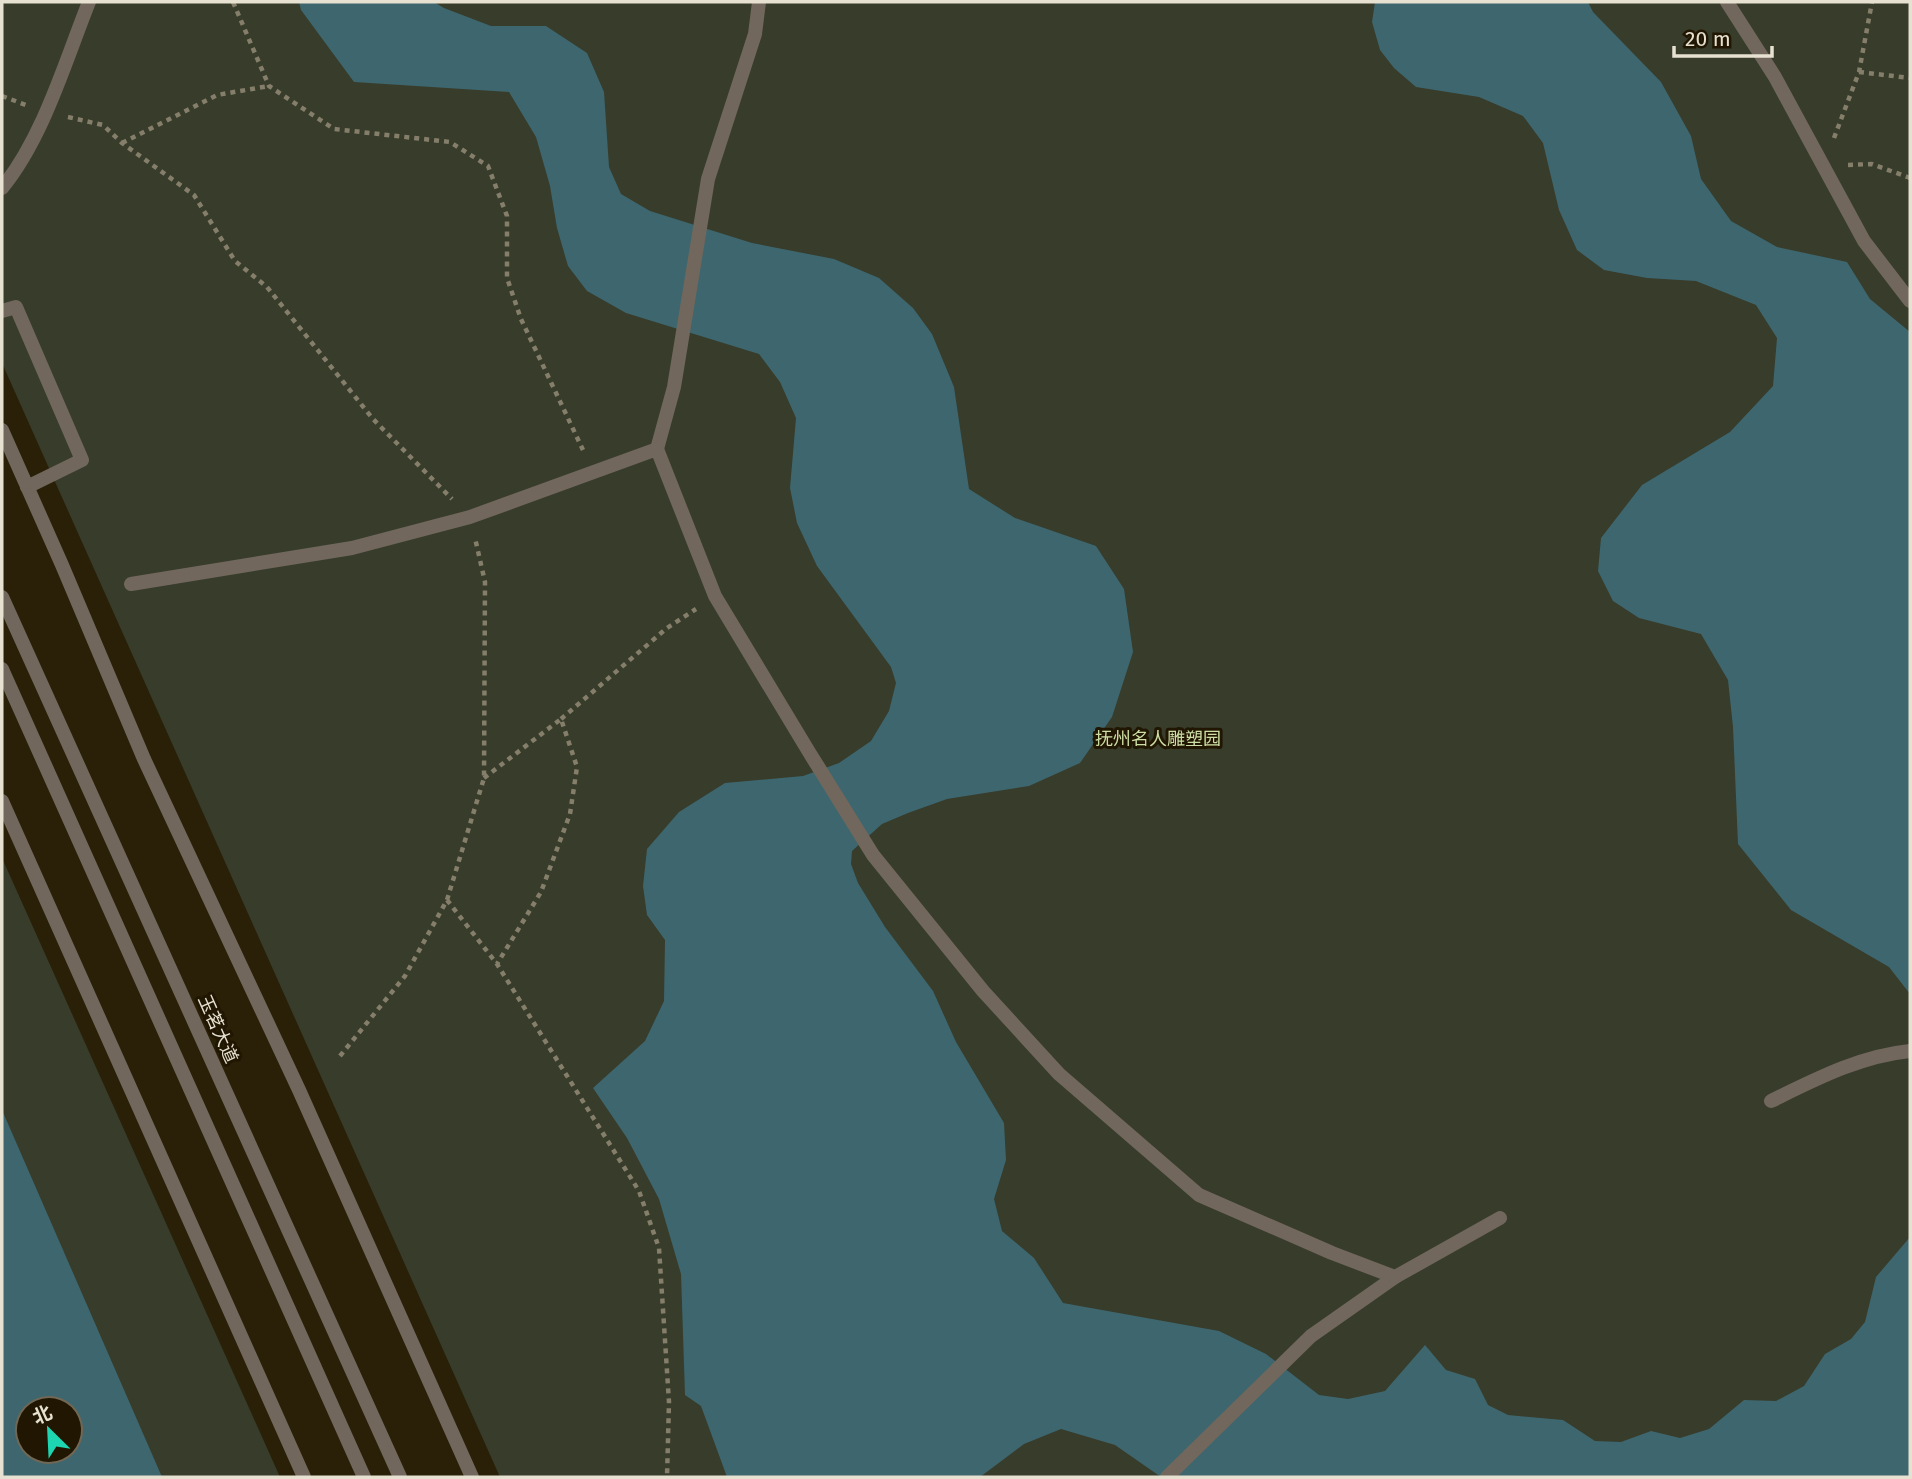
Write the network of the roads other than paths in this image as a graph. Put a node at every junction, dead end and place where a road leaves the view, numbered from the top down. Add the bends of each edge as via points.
1 (89, 2) edge
2 (759, 2) edge
3 (1727, 2) edge
4 (2, 188) edge
5 (1910, 301) edge
6 (2, 311) edge
7 (2, 430) edge
8 (657, 449) junction
9 (27, 487) junction
10 (131, 584) dead end
11 (2, 597) edge
12 (2, 669) edge
13 (2, 801) edge
14 (1910, 1051) edge
15 (1771, 1101) dead end
16 (1500, 1219) dead end
17 (1395, 1276) junction
18 (304, 1477) edge
19 (364, 1477) edge
20 (400, 1477) edge
21 (472, 1477) edge
22 (1167, 1477) edge

1 - 4 street via 46,112
2 - 8 street via 755,34 708,179 674,387
3 - 5 street via 1775,77 1864,241
6 - 9 street via 16,307 82,460
7 - 9 street
8 - 10 street via 470,517 352,548
8 - 17 street via 715,596 873,855 983,991 1059,1074 1199,1195
9 - 21 street via 144,759
11 - 20 street, 玉茗大道
12 - 19 street
13 - 18 street
14 - 15 street via 1891,1052 1832,1070
16 - 17 street
17 - 22 street via 1311,1336

